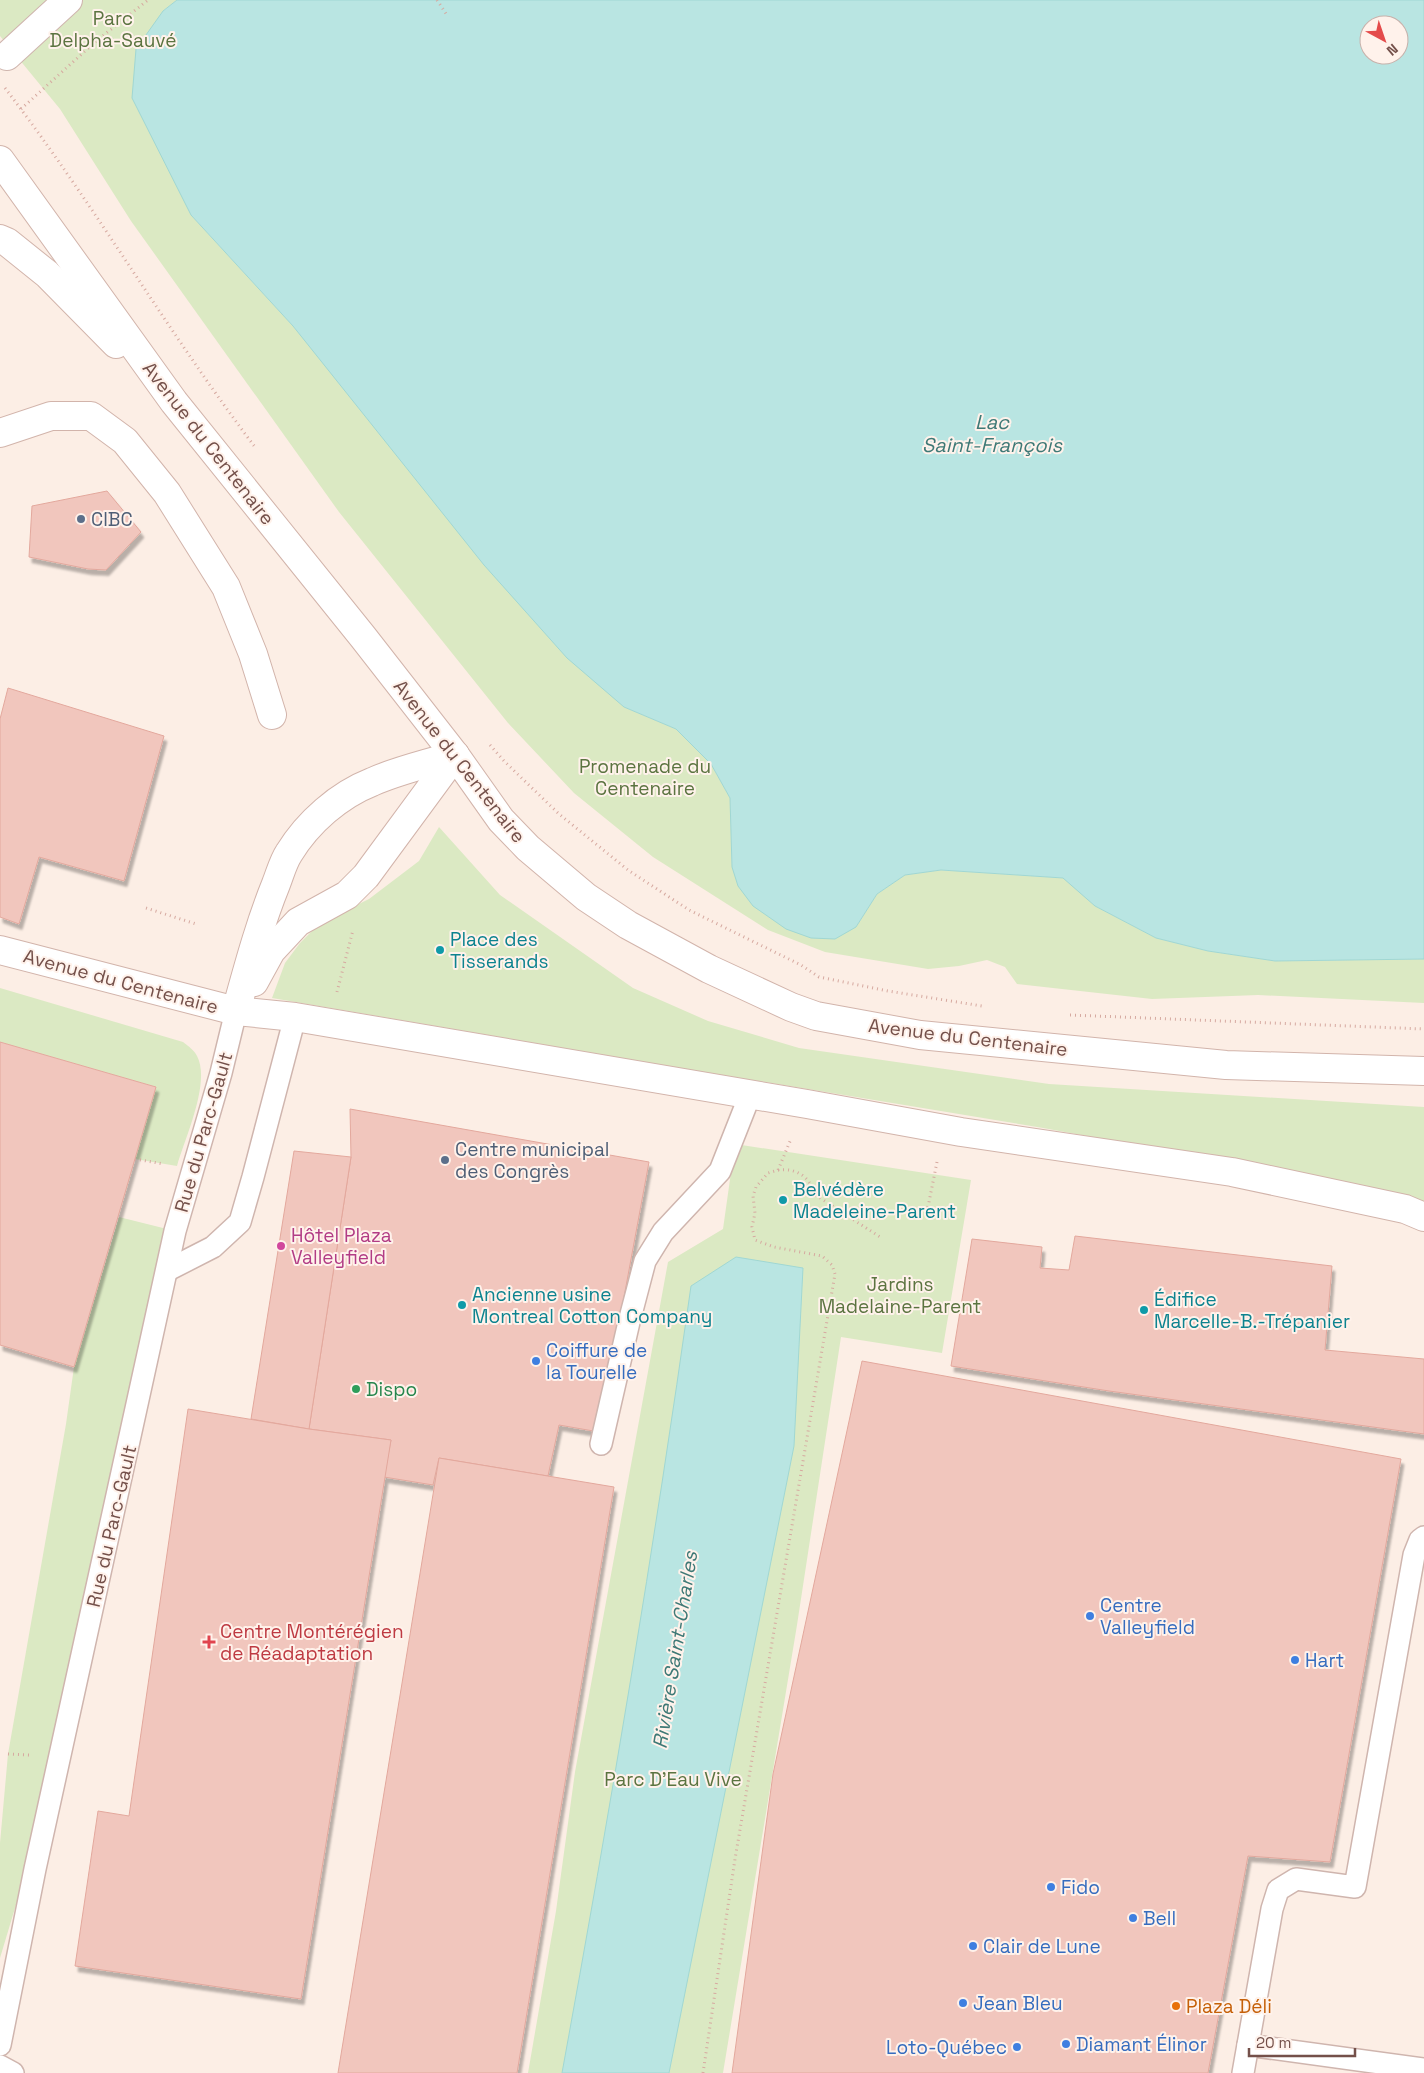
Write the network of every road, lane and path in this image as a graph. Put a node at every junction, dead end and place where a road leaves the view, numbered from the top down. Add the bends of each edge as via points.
1 (68, 0) edge
2 (148, 0) edge
3 (437, 0) edge
4 (447, 15) dead end
5 (7, 56) dead end
6 (0, 81) edge
7 (21, 109) junction
8 (0, 160) edge
9 (0, 239) edge
10 (174, 402) junction
11 (0, 433) edge
12 (259, 452) dead end
13 (272, 715) dead end
14 (485, 738) dead end
15 (455, 755) junction
16 (146, 908) dead end
17 (196, 924) dead end
18 (0, 950) edge
19 (990, 1008) dead end
20 (236, 1011) junction
21 (1066, 1014) dead end
22 (295, 1017) junction
23 (1424, 1030) edge
24 (1424, 1071) edge
25 (750, 1095) junction
26 (791, 1139) dead end
27 (135, 1159) dead end
28 (937, 1162) dead end
29 (168, 1164) dead end
30 (778, 1170) junction
31 (927, 1212) dead end
32 (1424, 1216) edge
33 (880, 1237) dead end
34 (168, 1270) junction
35 (601, 1444) dead end
36 (1424, 1537) edge
37 (0, 2045) edge
38 (1248, 2045) junction
39 (0, 2066) edge
40 (1424, 2069) edge
41 (13, 2073) edge
42 (703, 2073) edge
43 (1243, 2073) edge

1 - 5 main road
2 - 7 path via 95,42
3 - 4 path
6 - 7 path
7 - 12 path via 224,406
8 - 10 main road, Avenue du Centenaire
9 - 10 main road via 47,274
10 - 15 main road, Avenue du Centenaire
11 - 13 main road via 51,416 91,416 125,441 167,493 226,587
14 - 19 path via 559,814 628,870 689,910 819,977
15 - 20 main road via 366,876 347,895 298,922 271,951
15 - 20 main road via 372,782 341,798 302,835 288,854 270,898
15 - 24 main road, Avenue du Centenaire via 501,820 528,848 586,897 628,925 709,969 816,1016 920,1035 1216,1064
16 - 17 path
18 - 20 main road, Avenue du Centenaire
20 - 22 main road, Avenue du Centenaire
20 - 34 lane, Rue du Parc-Gault via 175,1231
21 - 23 path
22 - 25 main road, Avenue du Centenaire
22 - 34 lane via 240,1222 213,1247
25 - 32 main road, Avenue du Centenaire via 961,1132 1232,1172 1405,1209
25 - 35 lane via 720,1171 663,1232 645,1262
26 - 30 path
27 - 29 path
28 - 31 path
30 - 33 path via 787,1169 806,1177 814,1194
30 - 42 path via 760,1180 753,1196 755,1240 774,1248 822,1256 832,1265 835,1274 735,1859
34 - 37 lane, Rue du Parc-Gault
36 - 38 lane via 1414,1556 1355,1887 1296,1879 1278,1890
38 - 40 lane
38 - 43 lane
39 - 41 lane

